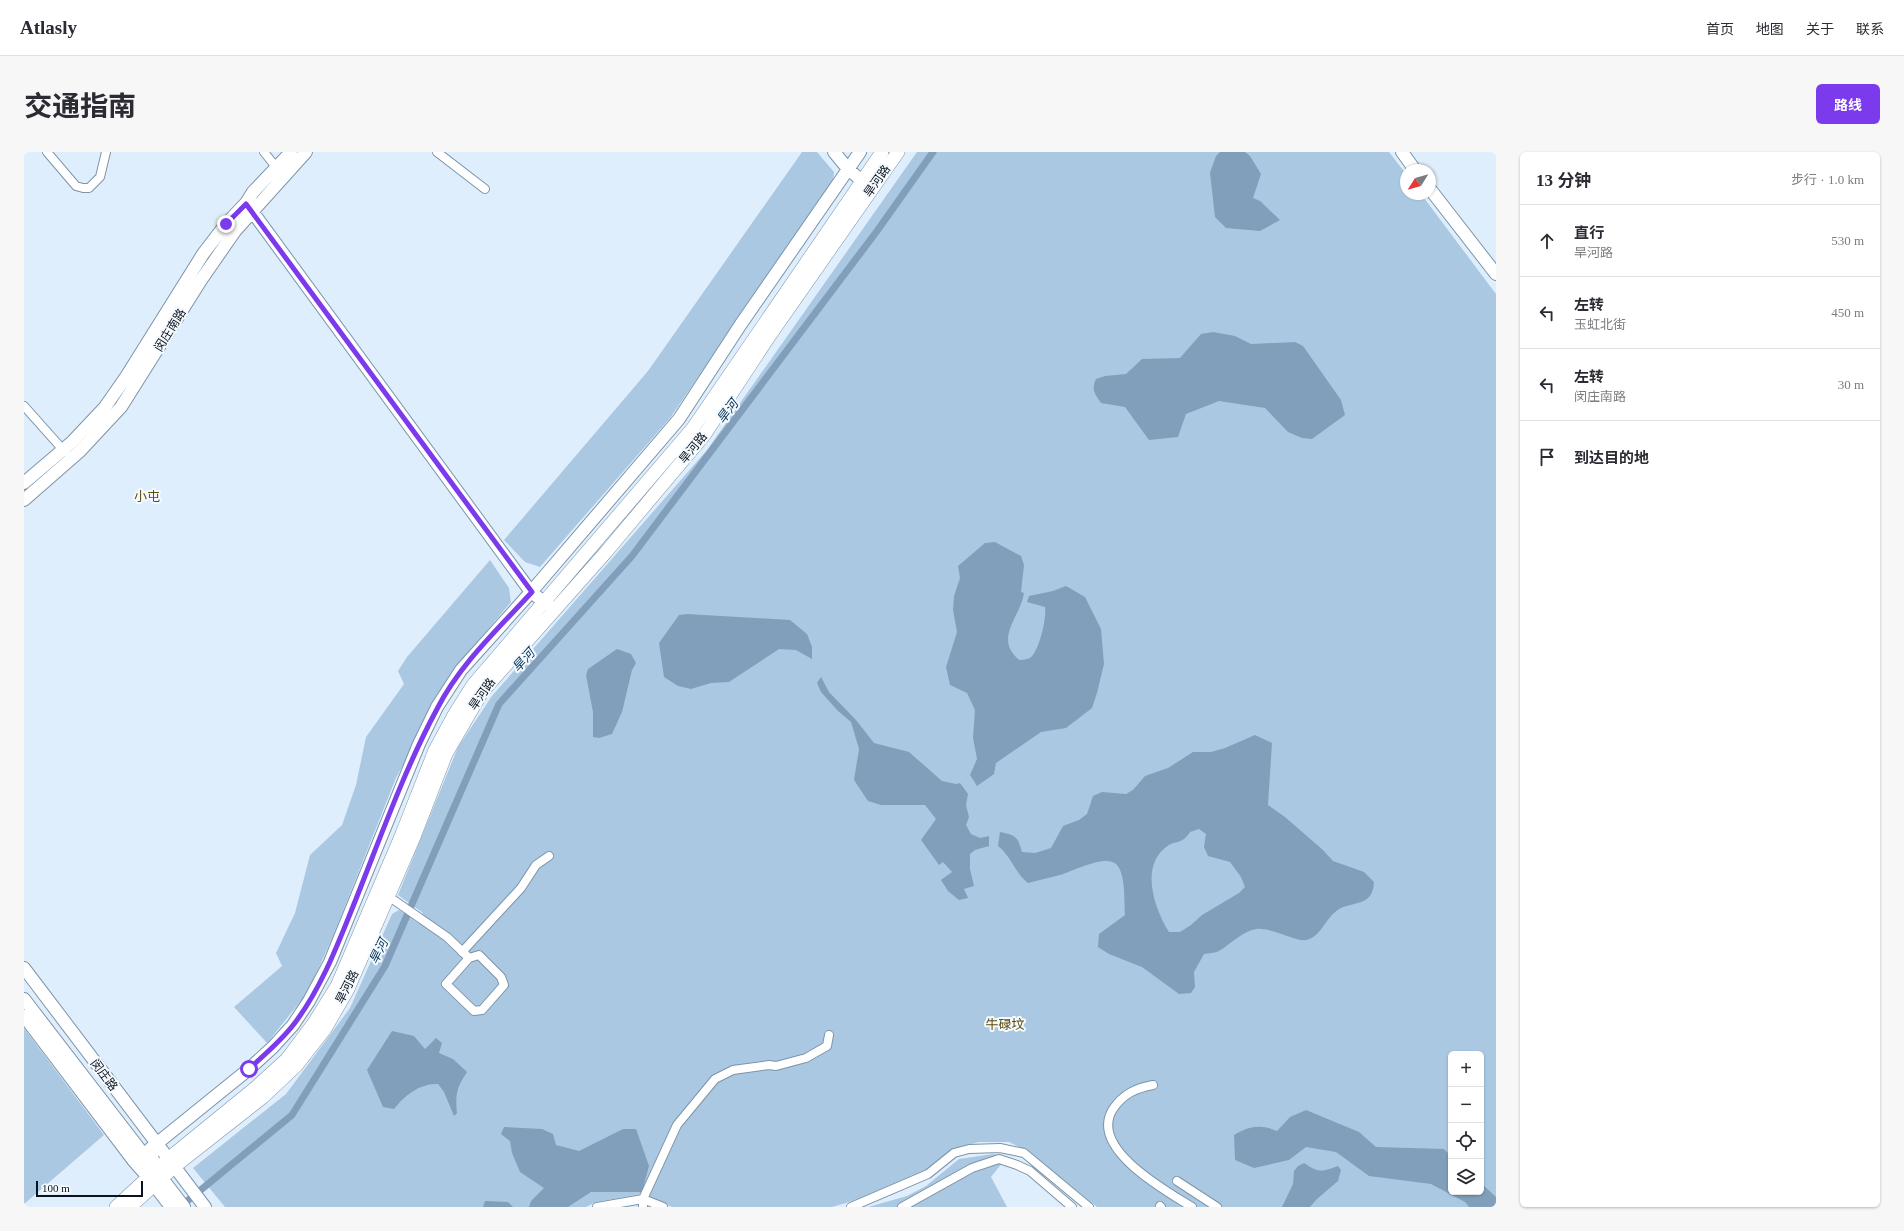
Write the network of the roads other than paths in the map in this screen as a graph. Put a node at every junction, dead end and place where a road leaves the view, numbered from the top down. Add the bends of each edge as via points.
1 (47, 152) edge
2 (106, 152) edge
3 (264, 152) edge
4 (290, 152) edge
5 (306, 152) edge
6 (437, 152) edge
7 (834, 152) edge
8 (860, 152) edge
9 (882, 152) edge
10 (898, 152) edge
11 (1402, 152) edge
12 (1411, 164) edge
13 (276, 167) junction
14 (848, 169) junction
15 (861, 180) junction
16 (485, 190) dead end
17 (1436, 197) edge
18 (249, 207) junction
19 (832, 234) junction
20 (1496, 274) edge
21 (24, 406) edge
22 (63, 449) junction
23 (71, 459) junction
24 (24, 483) edge
25 (24, 500) edge
26 (532, 592) junction
27 (543, 601) junction
28 (554, 610) junction
29 (489, 674) junction
30 (549, 856) dead end
31 (392, 898) junction
32 (465, 955) junction
33 (24, 968) edge
34 (24, 982) edge
35 (24, 999) edge
36 (24, 1016) edge
37 (829, 1035) dead end
38 (64, 1052) junction
39 (67, 1073) junction
40 (1153, 1084) dead end
41 (153, 1146) junction
42 (162, 1172) junction
43 (1177, 1181) dead end
44 (174, 1192) edge
45 (643, 1203) edge
46 (198, 1206) edge
47 (116, 1207) edge
48 (130, 1207) edge
49 (184, 1207) edge
50 (597, 1207) edge
51 (663, 1207) edge
52 (851, 1207) edge
53 (902, 1207) edge
54 (1072, 1207) edge
55 (1090, 1207) edge
56 (1192, 1207) edge
57 (1217, 1207) edge

1 - 2 street via 76,186 89,188 100,177
3 - 13 street
4 - 13 street, 闵庄南路
5 - 18 street, 闵庄南路
6 - 16 street
7 - 14 street
8 - 14 street
9 - 15 main road, 旱河路
10 - 19 main road, 旱河路
11 - 12 street
13 - 18 street, 闵庄南路 via 253,192
14 - 15 street
14 - 26 street via 740,324 679,419
15 - 19 main road, 旱河路
17 - 20 street
18 - 22 street, 闵庄南路 via 226,224 203,254 114,394 88,426
18 - 23 street, 闵庄南路 via 121,407
18 - 26 street
19 - 27 main road, 旱河路 via 693,428
19 - 28 main road, 旱河路 via 705,434
21 - 22 street
22 - 23 street
22 - 24 street, 闵庄南路
23 - 25 street, 闵庄南路
26 - 27 street
26 - 41 street via 461,670 437,707 419,744 330,962 293,1025 249,1069
27 - 28 street
27 - 29 main road, 旱河路
28 - 29 main road, 旱河路
29 - 31 main road, 旱河路 via 446,754
29 - 42 main road, 旱河路 via 454,715 435,750 402,834 336,986 314,1023 287,1059
30 - 32 street via 536,865 521,888
31 - 32 street via 447,937
31 - 42 main road, 旱河路 via 348,989 325,1029 296,1066 263,1097
32 - 32 street via 446,984 474,1011 482,1010 504,986 501,977 479,955
33 - 41 street, 闵庄路
34 - 41 street, 闵庄路
35 - 38 street, 闵庄路
36 - 39 street, 闵庄路
37 - 45 street via 827,1046 806,1058 776,1066 733,1070 715,1079 677,1125
38 - 39 street
38 - 42 street, 闵庄路 via 141,1153
39 - 42 street, 闵庄路 via 133,1160
40 - 56 street via 1138,1088 1120,1099 1112,1112 1108,1126 1111,1139 1136,1169
41 - 42 street
41 - 42 street, 闵庄路
42 - 44 street, 闵庄路
42 - 44 street, 闵庄路
42 - 47 main road, 旱河路
42 - 48 main road, 旱河路
43 - 57 street
44 - 46 street
44 - 49 street
45 - 50 street
45 - 51 street
52 - 55 street via 928,1174 954,1153 969,1149 1000,1148 1024,1153
53 - 54 street via 972,1168 999,1159 1030,1171

